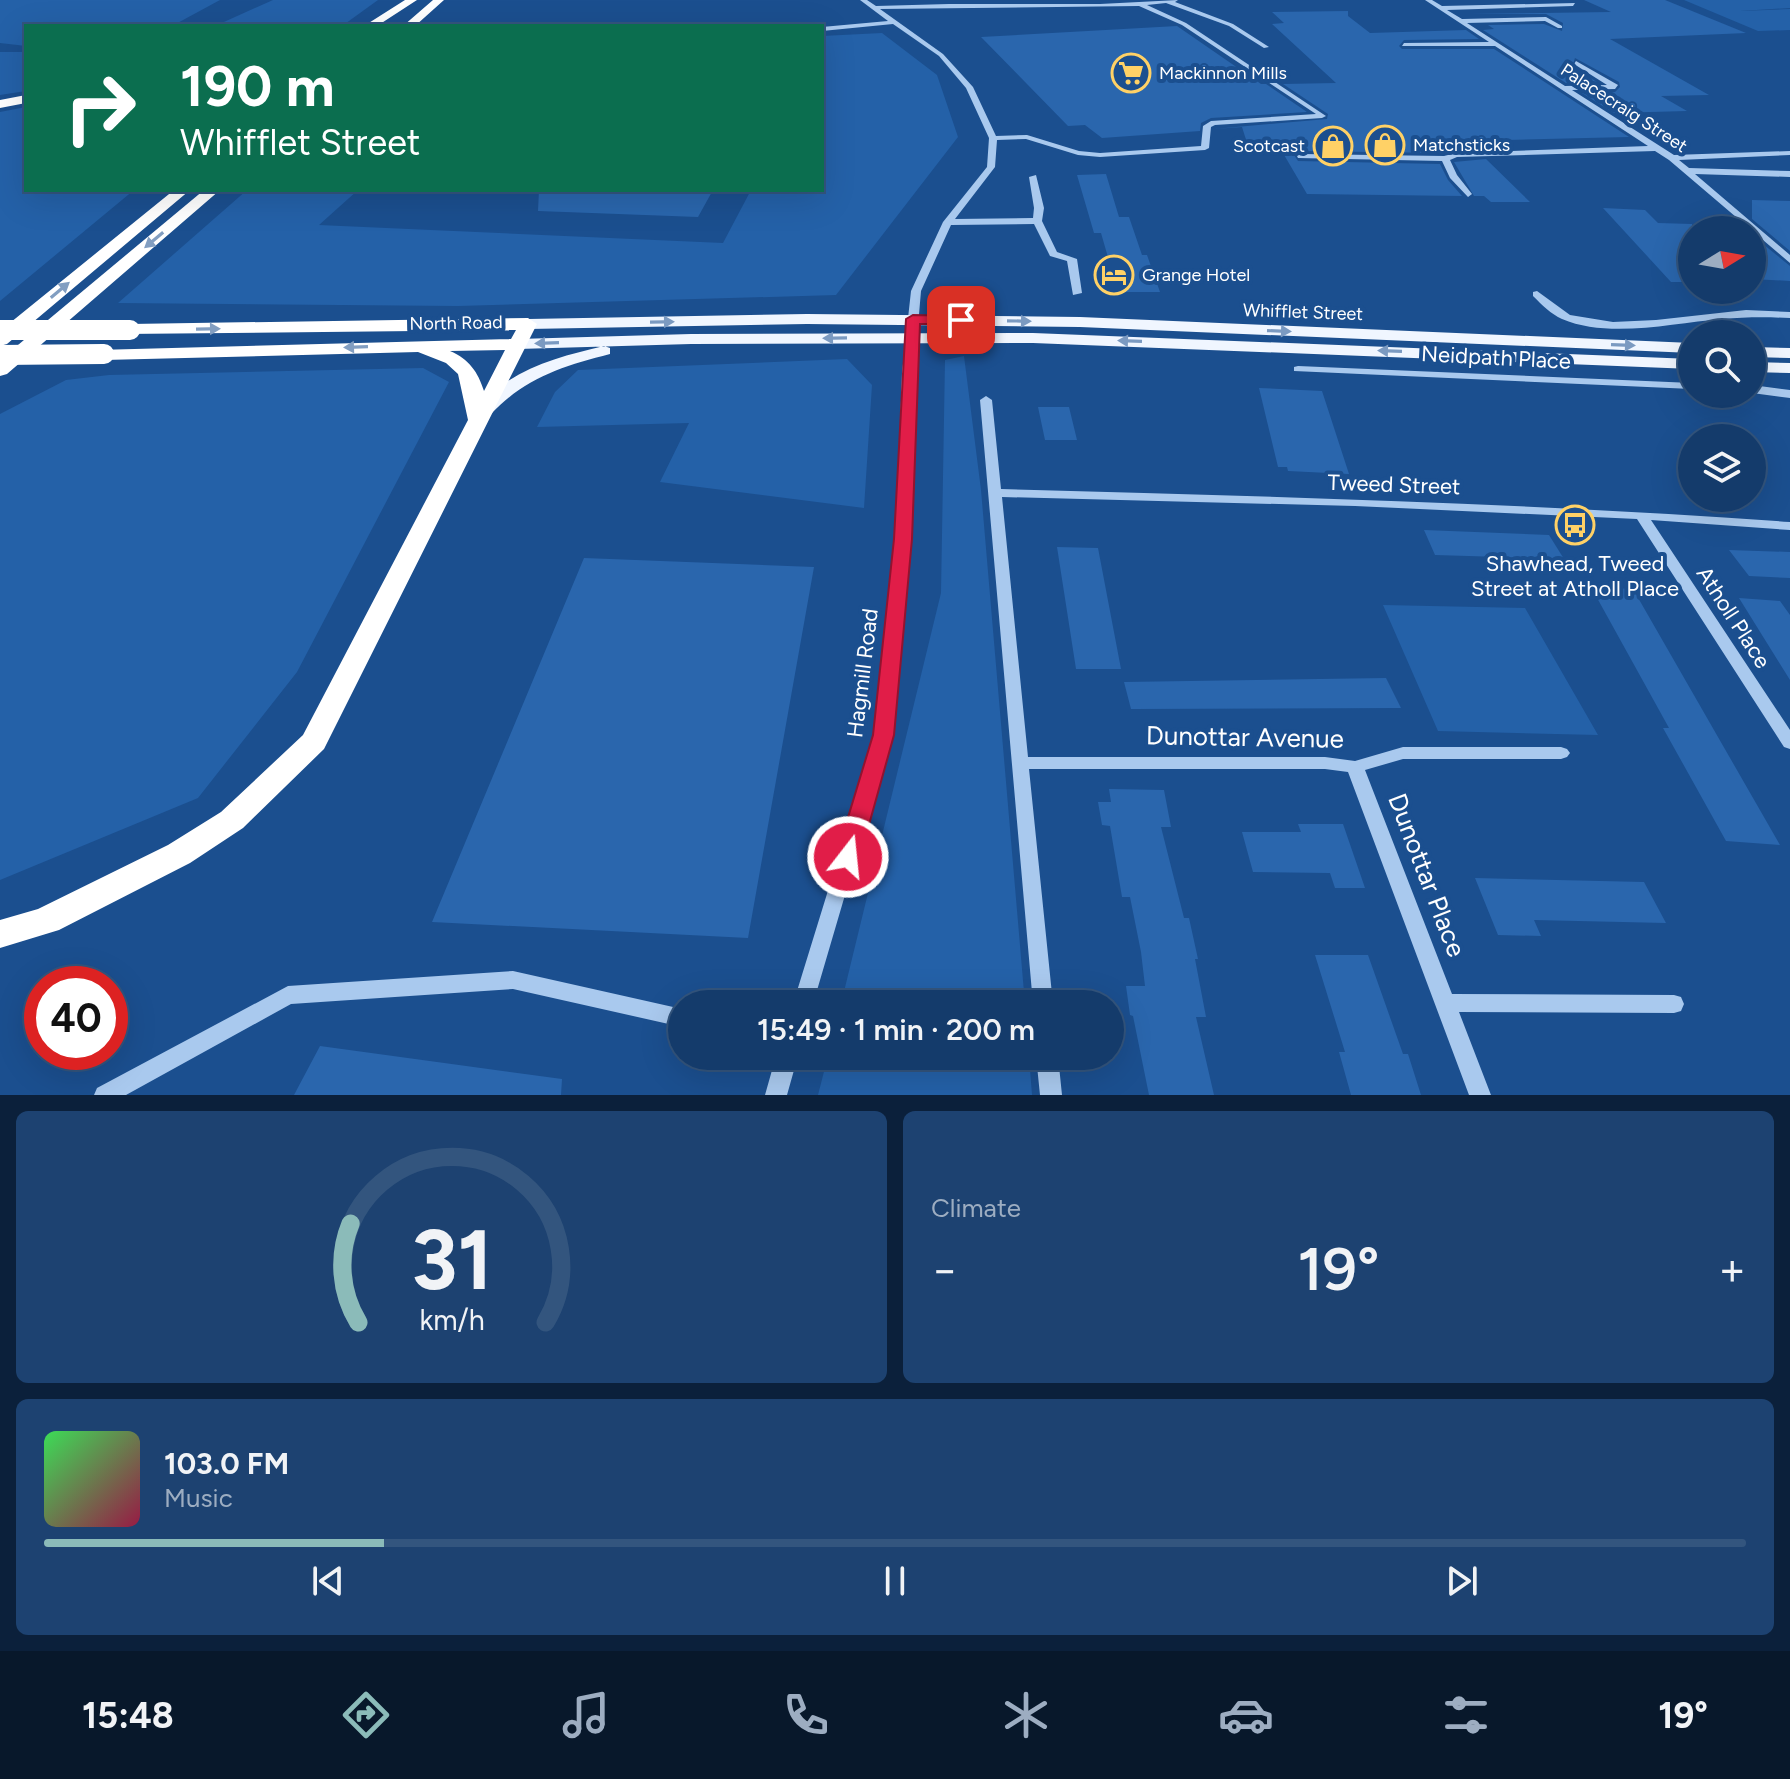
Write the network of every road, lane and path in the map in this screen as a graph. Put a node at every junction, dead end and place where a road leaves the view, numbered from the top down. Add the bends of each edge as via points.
1 (412, 0) edge
2 (418, 0) edge
3 (439, 0) edge
4 (863, 0) edge
5 (1175, 0) edge
6 (1428, 0) edge
7 (1167, 1) edge
8 (994, 2) edge
9 (1573, 4) dead end
10 (1140, 5) junction
11 (874, 8) junction
12 (1441, 8) junction
13 (895, 22) junction
14 (1462, 22) junction
15 (372, 24) edge
16 (389, 24) edge
17 (410, 24) edge
18 (1560, 27) dead end
19 (824, 29) edge
20 (1496, 44) junction
21 (1404, 45) dead end
22 (1266, 47) dead end
23 (1576, 63) dead end
24 (1564, 88) junction
25 (24, 99) edge
26 (0, 104) edge
27 (993, 138) junction
28 (1658, 148) junction
29 (1790, 153) edge
30 (1301, 156) dead end
31 (1672, 158) junction
32 (1445, 159) junction
33 (1689, 171) junction
34 (1790, 174) edge
35 (1033, 177) dead end
36 (171, 192) edge
37 (181, 192) edge
38 (211, 192) edge
39 (1468, 194) dead end
40 (1037, 221) junction
41 (948, 222) junction
42 (107, 251) junction
43 (1790, 260) edge
44 (1077, 293) dead end
45 (1537, 294) dead end
46 (1790, 315) edge
47 (913, 319) junction
48 (528, 324) junction
49 (0, 330) edge
50 (913, 338) junction
51 (691, 339) junction
52 (0, 340) edge
53 (518, 344) junction
54 (404, 346) junction
55 (1678, 347) edge
56 (1766, 352) edge
57 (1790, 353) edge
58 (0, 355) edge
59 (1678, 363) edge
60 (1766, 367) edge
61 (1790, 368) edge
62 (1298, 369) dead end
63 (0, 370) edge
64 (1678, 385) edge
65 (1766, 391) edge
66 (1790, 394) edge
67 (986, 400) dead end
68 (478, 419) junction
69 (995, 493) junction
70 (1641, 515) junction
71 (1790, 526) edge
72 (1790, 743) edge
73 (1561, 753) dead end
74 (1022, 763) junction
75 (1355, 767) junction
76 (0, 934) edge
77 (807, 990) edge
78 (1042, 990) edge
79 (1446, 1003) junction
80 (1674, 1004) dead end
81 (668, 1015) edge
82 (783, 1070) edge
83 (1048, 1070) edge
84 (105, 1095) edge
85 (776, 1095) edge
86 (1051, 1095) edge
87 (1480, 1095) edge

1 - 15 highway
2 - 16 highway
3 - 17 highway
4 - 11 street
5 - 7 street
6 - 12 street, Palacecraig Street
7 - 10 street
7 - 22 street via 1231,25
8 - 10 street
8 - 11 street
9 - 12 street
10 - 27 street via 1184,24 1322,116 1214,123 1207,126 1205,148 1100,155 1027,137
11 - 13 street
12 - 14 street, Palacecraig Street
13 - 19 street
13 - 27 street via 941,55 969,87
14 - 18 street via 1546,19
14 - 20 street, Palacecraig Street
20 - 21 street
20 - 24 street, Palacecraig Street
23 - 24 street via 1615,87
24 - 28 street, Palacecraig Street
25 - 26 highway
27 - 41 street, Hagmill Road via 991,167
28 - 31 street, Palacecraig Street
28 - 32 street
29 - 31 street
30 - 32 street
31 - 33 street, Palacecraig Street
32 - 39 street
33 - 34 street
33 - 43 street, Palacecraig Street
35 - 40 street
36 - 42 highway
37 - 42 highway
38 -> 63 highway
40 - 41 street
40 - 44 street via 1053,254 1072,259
41 - 47 street, Hagmill Road via 916,291
52 -> 42 highway
45 - 46 street via 1571,319 1607,324 1741,313
48 -> 47 main road, North Road
47 - 50 street, Hagmill Road
47 -> 55 main road, Whifflet Street
49 -> 48 highway, North Road, bridge
48 - 53 highway
50 -> 51 main road, North Road
59 -> 50 main road, Whifflet Street via 1077,339
50 - 77 street, Hagmill Road via 903,539 884,735
51 -> 53 main road, North Road
51 - 68 main road via 550,365 508,386
53 - 54 highway, North Road
53 - 68 highway
54 -> 58 highway, North Road, bridge
54 - 68 highway via 435,352 464,367 474,382
56 - 57 main road
60 - 61 main road
62 - 64 street, Neidpath Place
65 - 66 street
67 - 69 street
68 - 76 highway via 314,742 232,820 179,854 47,920
69 - 70 street, Tweed Street
69 - 74 street
70 - 71 street, Tweed Street
70 - 72 street, Atholl Place
73 - 75 street, Dunottar Avenue via 1403,753
74 - 75 street, Dunottar Avenue
74 - 78 street
75 - 79 street, Dunottar Place
79 - 80 street
79 - 87 street, Dunottar Place
81 - 84 street via 513,980 288,995
82 - 85 street
83 - 86 street

